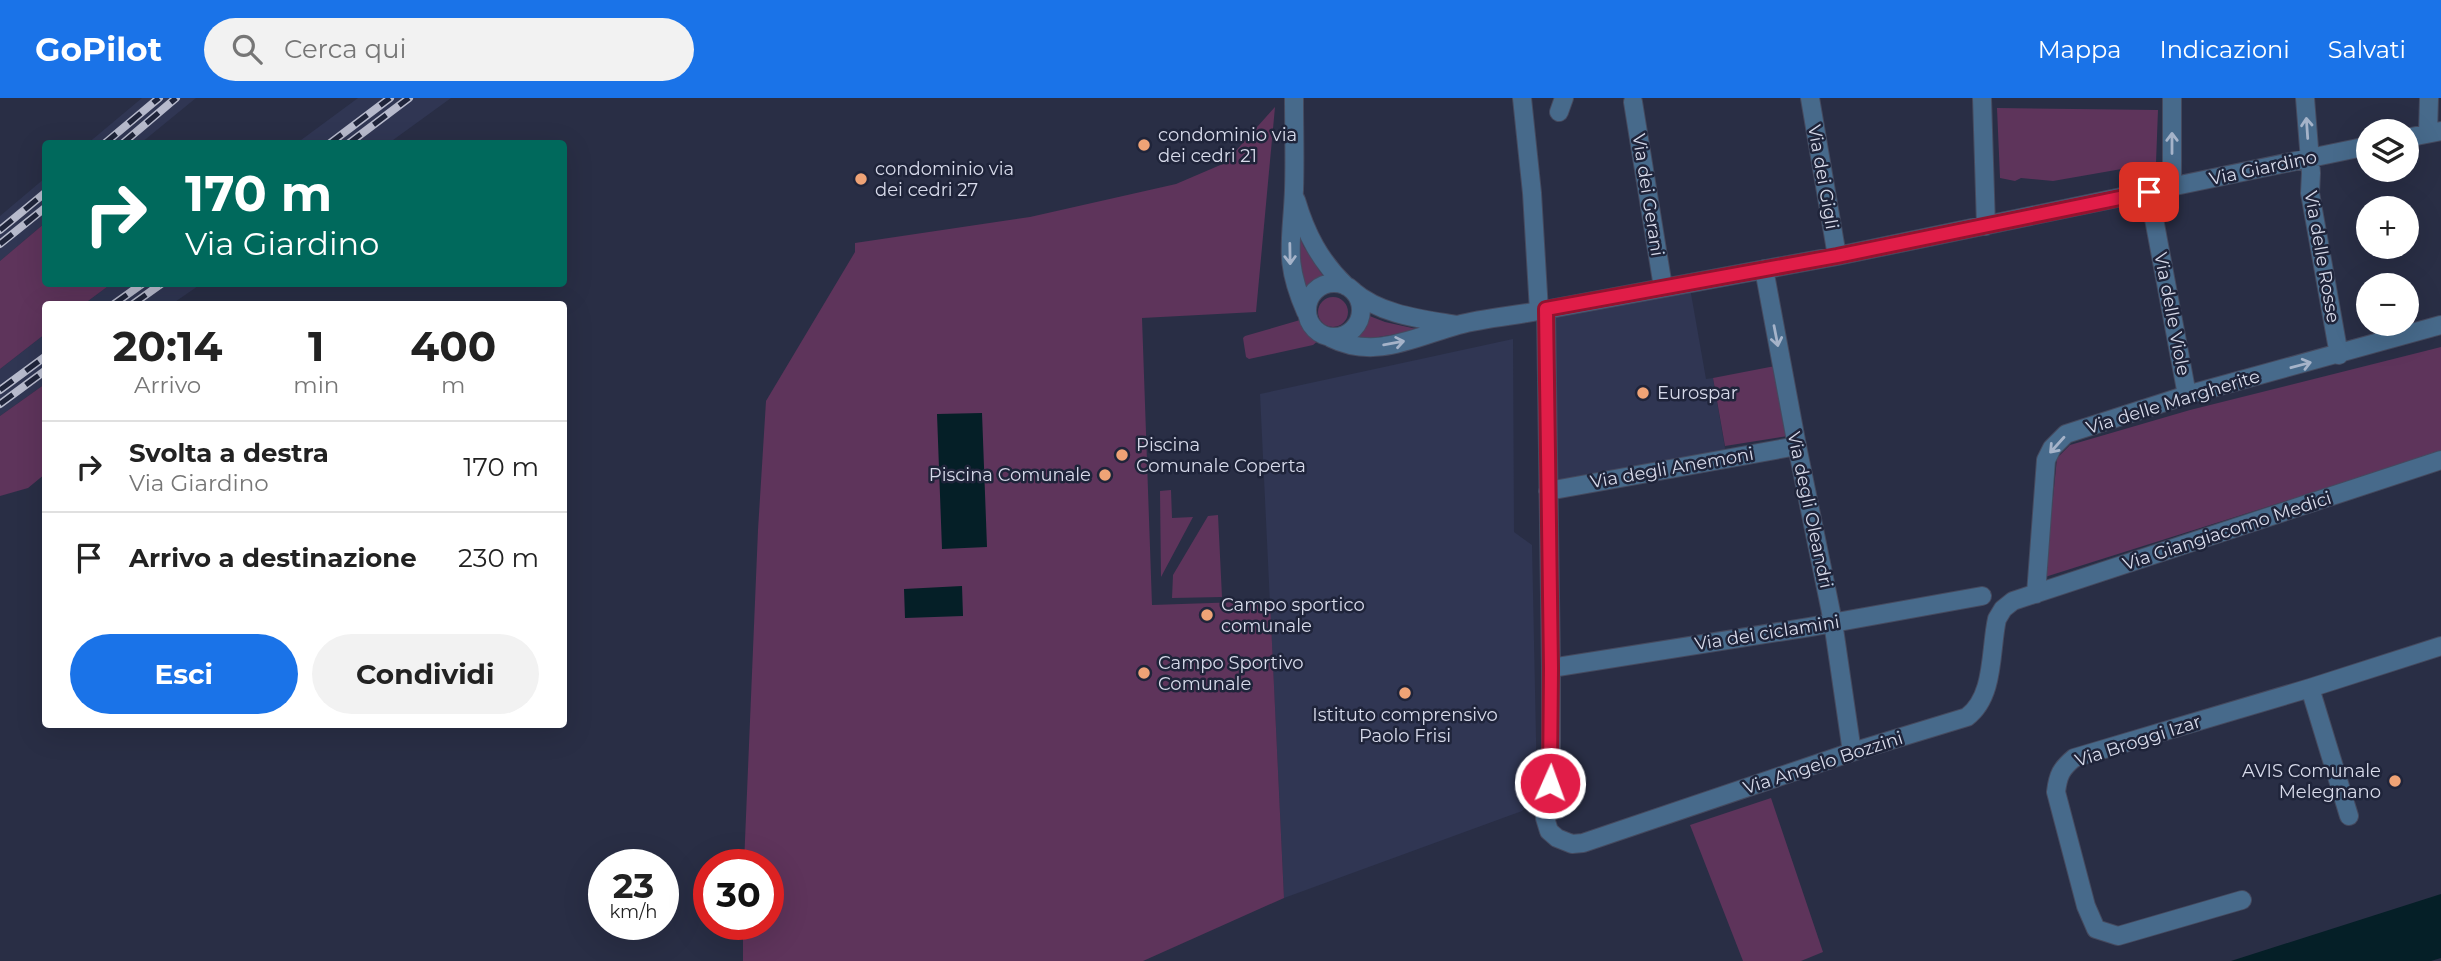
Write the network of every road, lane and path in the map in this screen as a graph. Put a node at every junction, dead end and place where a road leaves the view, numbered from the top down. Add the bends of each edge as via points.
1 (1294, 98) edge
2 (1522, 98) edge
3 (1810, 98) edge
4 (1982, 98) edge
5 (2172, 98) edge
6 (2305, 98) edge
7 (2429, 98) edge
8 (1633, 102) dead end
9 (2435, 132) edge
10 (2356, 149) edge
11 (2309, 159) junction
12 (2172, 187) junction
13 (2149, 192) junction
14 (1294, 193) junction
15 (1986, 226) junction
16 (1837, 256) junction
17 (1764, 269) junction
18 (1663, 287) junction
19 (1350, 288) junction
20 (1542, 310) junction
21 (1306, 312) junction
22 (1457, 325) junction
23 (2441, 326) edge
24 (1331, 338) junction
25 (2339, 355) junction
26 (2188, 395) junction
27 (1797, 446) junction
28 (2441, 460) edge
29 (1548, 491) junction
30 (2036, 594) junction
31 (1982, 596) dead end
32 (2013, 601) joint
33 (1833, 622) junction
34 (2441, 646) edge
35 (1551, 668) junction
36 (2310, 688) junction
37 (1852, 752) junction
38 (2348, 816) dead end
39 (2242, 900) dead end

1 - 14 street, Via Giardino
2 - 20 street
3 - 16 street, Via dei Gigli
4 - 15 street
12 -> 5 street
11 -> 6 street, Via delle Rosse
7 - 9 street
8 - 18 street, Via dei Gerani
10 - 11 street, Via Giardino
11 - 12 street, Via Giardino
11 - 25 street, Via delle Rosse via 2310,194
12 - 13 street, Via Giardino
13 - 15 street, Via Giardino
13 - 26 street, Via delle Viole
14 - 19 street, Via Giardino via 1317,251
14 -> 21 street, Via Giardino via 1290,264
15 - 16 street, Via Giardino
16 - 17 street, Via Giardino
17 - 18 street, Via Giardino
17 -> 27 street, Via degli Oleandri
18 - 20 street, Via Giardino
19 - 21 street via 1340,283 1322,285 1310,296
19 - 22 street, Via Giardino via 1387,310
19 - 24 street via 1359,303 1359,320 1348,333
20 - 22 street, Via Giardino
20 - 29 street
21 - 24 street, Via Giardino via 1315,327
24 -> 22 street, Via Giardino via 1367,348 1414,340
23 - 25 street, Via delle Margherite
26 -> 25 street, Via delle Margherite
26 -> 30 street, Via delle Margherite via 2070,433 2052,448 2045,464
27 - 29 street, Via degli Anemoni
27 - 33 street, Via degli Oleandri
28 - 30 street, Via Giangiacomo Medici
29 - 35 street
30 - 32 street, Via Giangiacomo Medici
31 - 33 street, Via dei ciclamini
32 - 37 street, Via Angelo Bozzini via 1997,620 1985,689 1971,714
33 - 35 street, Via dei ciclamini
33 - 37 street, Via degli Oleandri
34 - 36 street, Via Broggi Izar
35 - 37 street, Via Angelo Bozzini via 1551,766 1545,818 1549,831 1572,844
36 - 38 street
36 - 39 street, Via Broggi Izar via 2074,758 2057,775 2056,792 2096,929 2118,936

